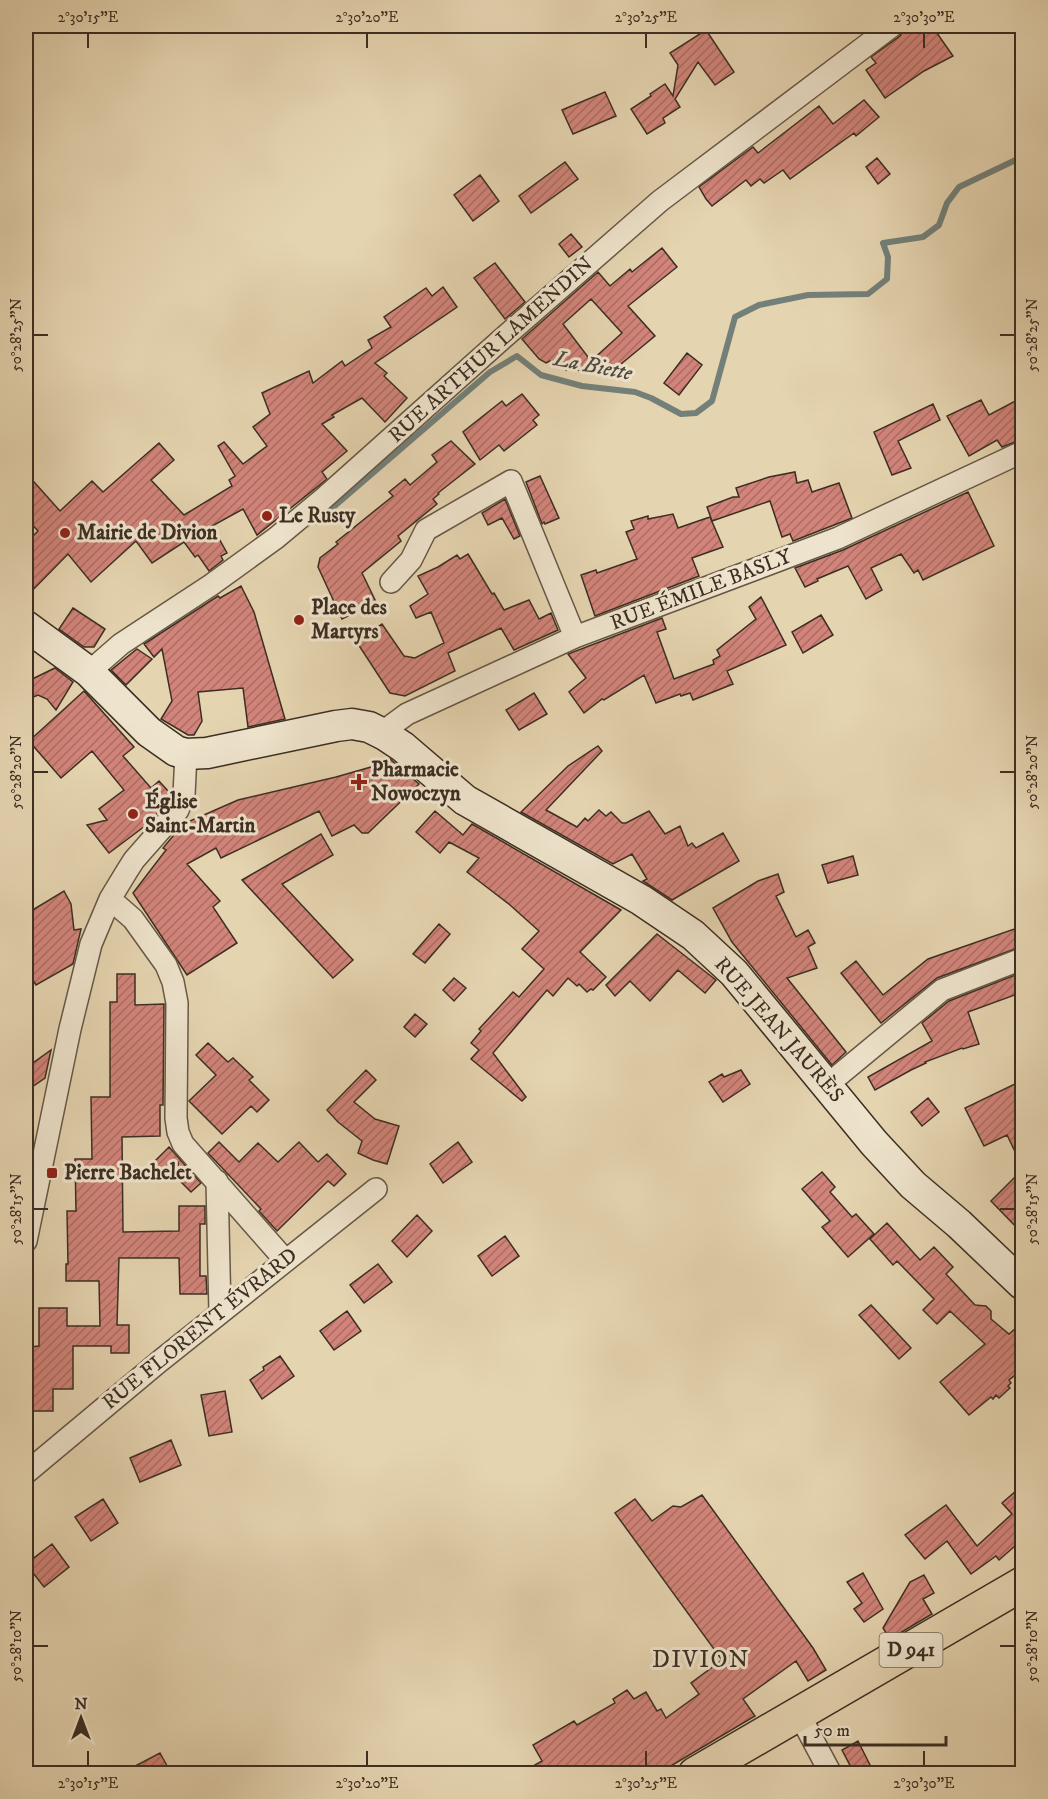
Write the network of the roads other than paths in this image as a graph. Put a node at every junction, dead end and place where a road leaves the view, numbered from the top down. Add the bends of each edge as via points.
1 (892, 26) edge
2 (1023, 452) edge
3 (391, 582) dead end
4 (26, 626) edge
5 (575, 637) junction
6 (88, 672) junction
7 (385, 735) junction
8 (186, 754) junction
9 (110, 899) junction
10 (1023, 959) edge
11 (827, 1084) junction
12 (217, 1181) junction
13 (376, 1189) dead end
14 (26, 1241) edge
15 (285, 1260) junction
16 (1023, 1284) edge
17 (220, 1313) junction
18 (26, 1473) edge
19 (1023, 1584) edge
20 (799, 1714) junction
21 (695, 1773) edge
22 (831, 1773) edge

1 - 6 street, RUE ARTHUR LAMENDIN via 660,201 276,538 121,644
2 - 5 street, RUE ÉMILE BASLY via 838,538
3 - 5 street via 411,560 426,530 511,481
4 - 6 main road
5 - 7 street, RUE ÉMILE BASLY via 407,714
6 - 8 main road via 149,732
7 - 8 main road, RUE JEAN JAURÈS via 352,724
7 - 11 main road, RUE JEAN JAURÈS via 465,800 641,900 693,935 734,973
8 - 9 street via 184,795 178,810 134,860
9 - 12 street via 133,919 166,965 173,982 177,1003 178,1132 183,1144
9 - 14 street via 91,944 70,1029
10 - 11 street via 942,990
11 - 16 main road, RUE JEAN JAURÈS via 913,1185
12 - 15 street
12 - 17 street
13 - 15 street, RUE FLORENT ÉVRARD
15 - 17 street, RUE FLORENT ÉVRARD
17 - 18 street, RUE FLORENT ÉVRARD
19 - 20 main road, D 941
20 - 21 main road, D 941
20 - 22 street

